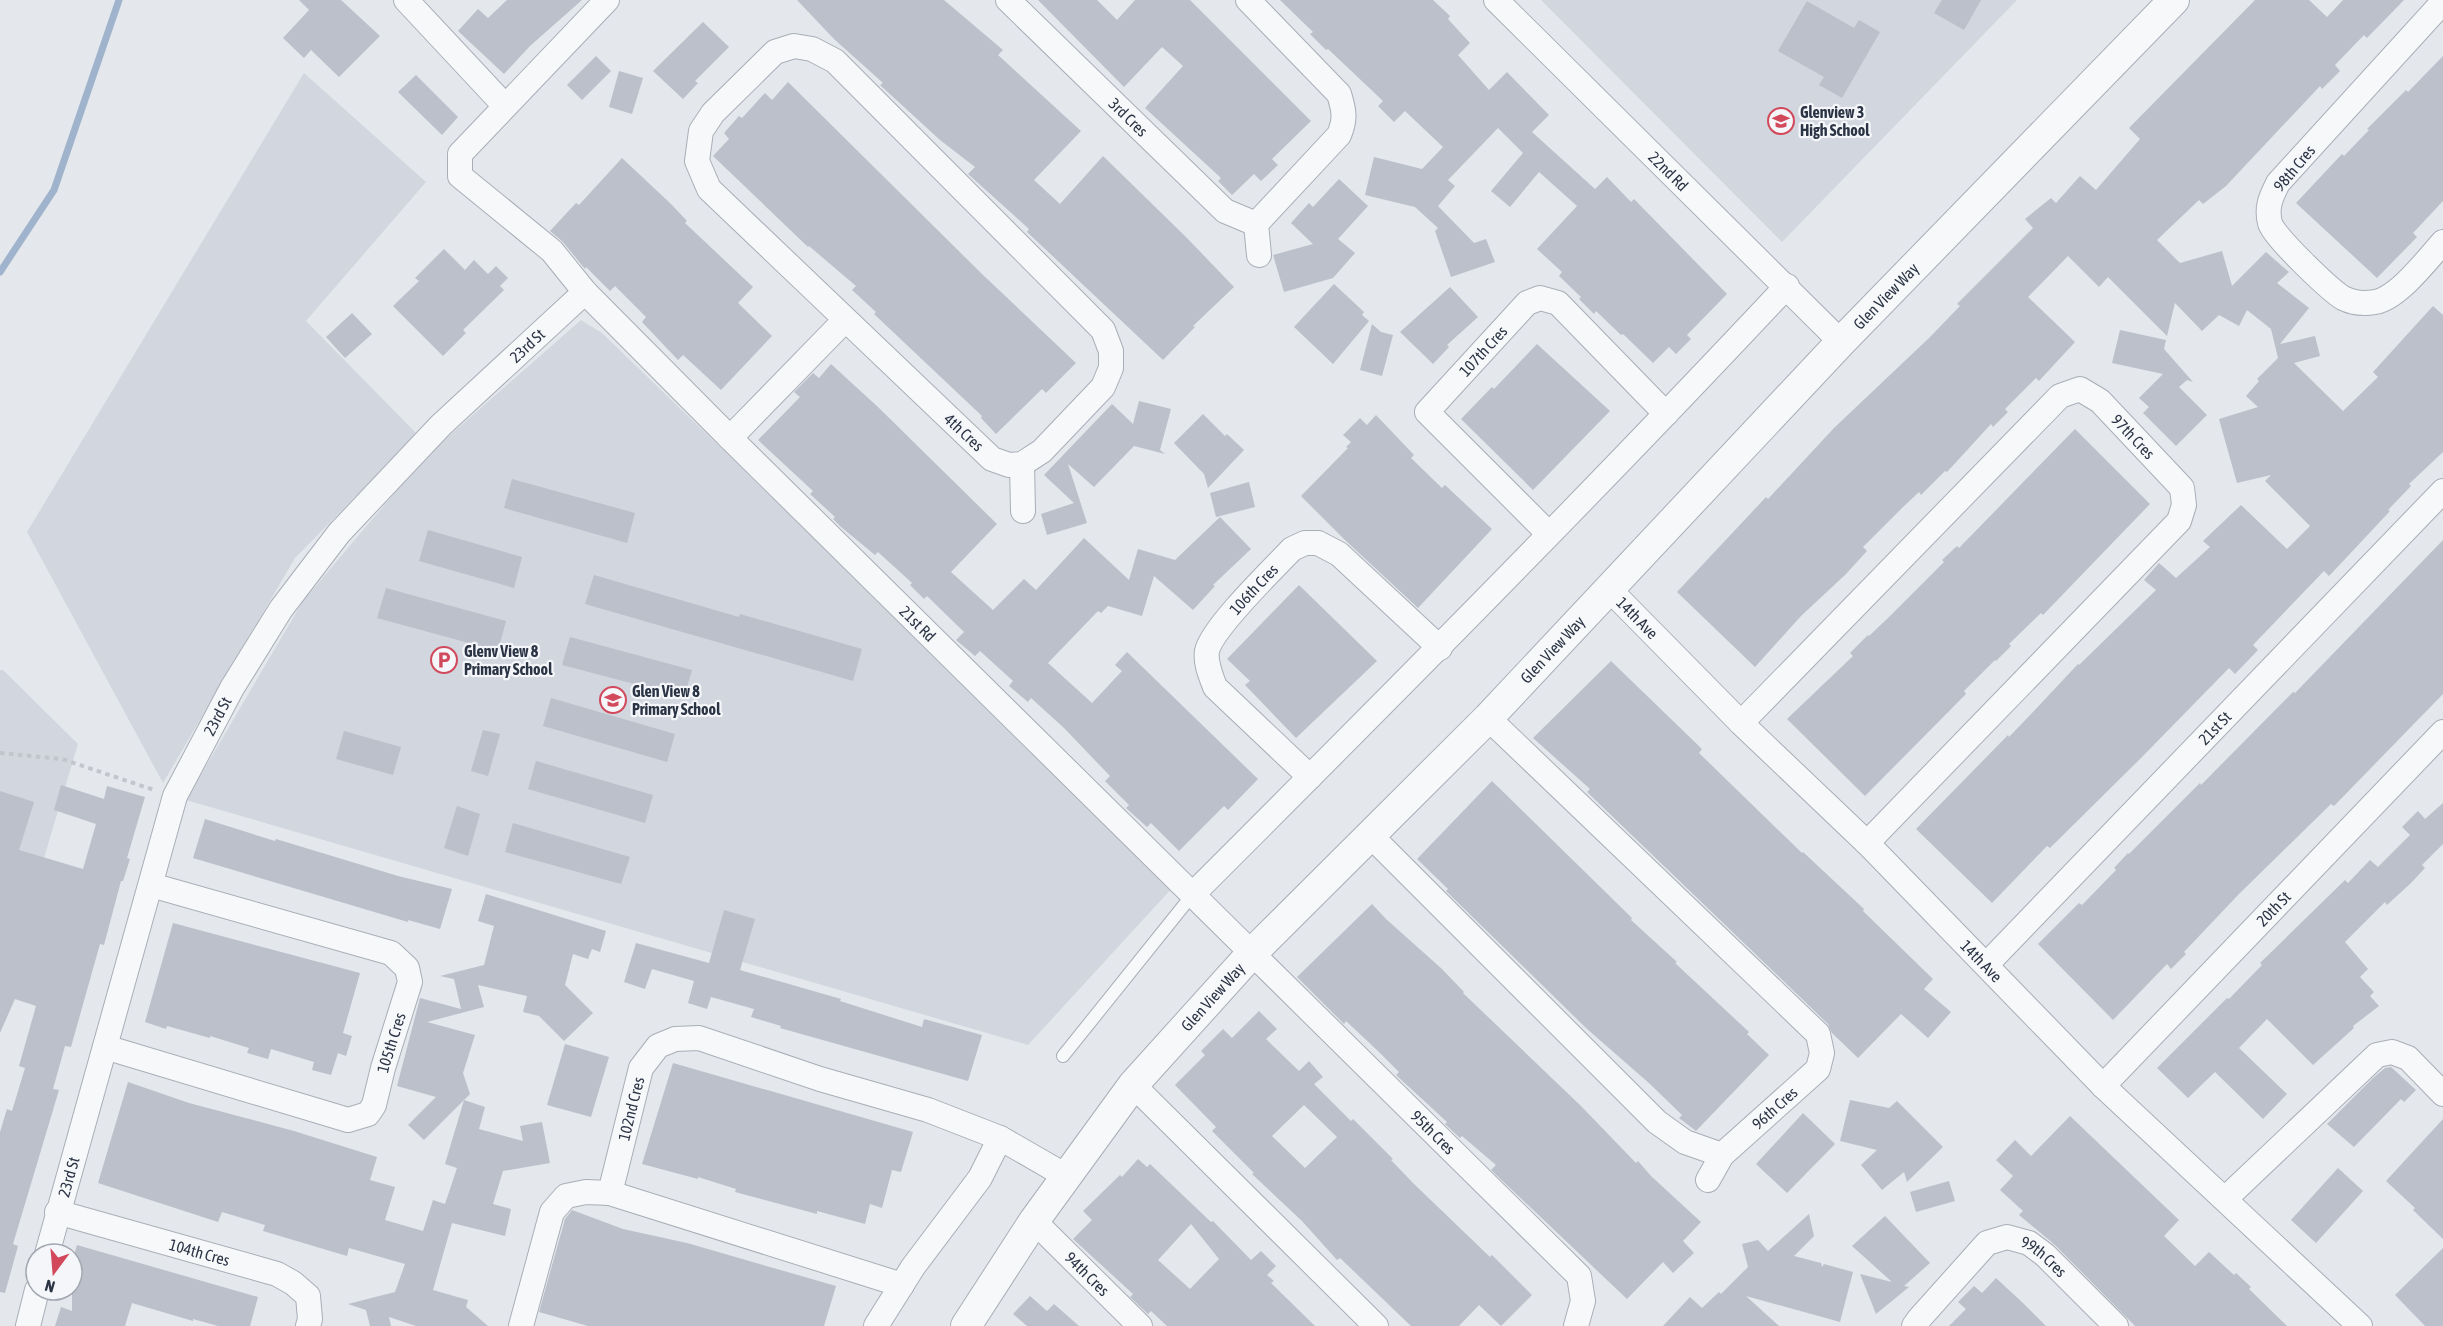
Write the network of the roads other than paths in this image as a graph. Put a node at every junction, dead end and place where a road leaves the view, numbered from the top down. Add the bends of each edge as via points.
1 (406, 0) edge
2 (607, 0) edge
3 (1008, 0) edge
4 (1248, 0) edge
5 (1496, 0) edge
6 (2174, 0) edge
7 (2443, 2) edge
8 (505, 106) junction
9 (1256, 224) junction
10 (2443, 242) edge
11 (1259, 255) dead end
12 (1787, 286) junction
13 (585, 292) junction
14 (845, 320) junction
15 (1841, 342) junction
16 (1666, 414) junction
17 (730, 438) junction
18 (1022, 464) junction
19 (2443, 491) edge
20 (1023, 511) dead end
21 (1548, 533) junction
22 (1610, 590) junction
23 (1440, 648) junction
24 (1488, 718) junction
25 (1741, 723) junction
26 (2443, 732) edge
27 (1310, 777) junction
28 (1370, 835) junction
29 (1867, 843) junction
30 (151, 885) junction
31 (1193, 894) junction
32 (1252, 952) junction
33 (1987, 964) junction
34 (105, 1047) junction
35 (1063, 1056) dead end
36 (1133, 1085) junction
37 (2103, 1086) junction
38 (2443, 1094) edge
39 (1000, 1138) junction
40 (1722, 1155) junction
41 (1066, 1176) junction
42 (1708, 1180) dead end
43 (610, 1193) junction
44 (2225, 1199) junction
45 (57, 1212) junction
46 (1034, 1221) junction
47 (49, 1242) edge
48 (902, 1285) junction
49 (34, 1302) edge
50 (28, 1326) edge
51 (308, 1326) edge
52 (521, 1326) edge
53 (876, 1326) edge
54 (966, 1326) edge
55 (1140, 1326) edge
56 (1376, 1326) edge
57 (1576, 1326) edge
58 (1914, 1326) edge
59 (2116, 1326) edge
60 (2360, 1326) edge

1 - 8 street
2 - 8 street
3 - 9 street, 3rd Cres via 1225,211
4 - 9 street via 1339,94 1345,111 1339,135
5 - 12 street, 22nd Rd
6 - 15 street, Glen View Way
7 - 10 street, 98th Cres via 2278,183 2268,209 2270,225 2279,239 2343,298 2360,304 2378,302 2397,291
8 - 13 street, 21st Rd via 460,154 460,177 552,251
9 - 11 street
12 - 15 street, 22nd Rd
12 - 16 street
13 - 17 street, 21st Rd
13 - 30 street, 23rd St via 441,425 339,534 281,609 232,688 175,796
14 - 17 street
14 - 18 street, 4th Cres via 992,459 1009,465
14 - 18 street, 4th Cres via 709,189 697,160 701,131 712,113 775,52 794,46 812,49 835,61 1103,330 1111,351 1111,368 1103,387 1042,451
15 - 22 street, Glen View Way
16 - 21 street
16 - 21 street, 107th Cres via 1558,303 1540,298 1527,303 1427,412
17 - 31 street, 21st Rd
18 - 20 street
19 - 33 street, 21st St
21 - 23 street
22 - 24 street, Glen View Way
22 - 25 street, 14th Ave
23 - 27 street
23 - 27 street, 106th Cres via 1339,554 1318,543 1292,549 1215,633 1207,652 1215,687
24 - 28 street, Glen View Way
24 - 40 street, 96th Cres via 1818,1034 1822,1053 1818,1069
25 - 29 street, 14th Ave
25 - 29 street, 97th Cres via 2060,396 2080,389 2100,401 2182,488 2184,505 2179,521
26 - 37 street, 20th St
27 - 31 street
28 - 32 street, Glen View Way
28 - 40 street via 1657,1122 1685,1142
29 - 33 street, 14th Ave
30 - 34 street, 23rd St
30 - 34 street, 105th Cres via 391,953 407,968 410,982 374,1105 368,1114 356,1119 348,1120
31 - 32 street, 21st Rd
31 - 35 lane
32 - 36 street, Glen View Way
32 - 57 street, 95th Cres via 1579,1276 1583,1301
33 - 37 street, 14th Ave
34 - 45 street, 23rd St
36 - 41 street, Glen View Way
36 - 56 street
37 - 44 street, 14th Ave
38 - 44 street via 2408,1058 2392,1052 2377,1055
39 - 41 street, 102nd Cres
39 - 43 street, 102nd Cres via 928,1110 699,1038 675,1040 658,1046 641,1068
39 - 48 street via 980,1178
40 - 42 street, 96th Cres
41 - 46 street, Glen View Way
43 - 48 street
43 - 52 street via 566,1196 552,1212
44 - 60 street, 14th Ave
45 - 47 street, 23rd St
45 - 51 street, 104th Cres via 277,1274 308,1296
46 - 54 street, Glen View Way
46 - 55 street, 94th Cres
48 - 53 street
49 - 50 street
58 - 59 street, 99th Cres via 1988,1244 2007,1237 2028,1243 2045,1255

